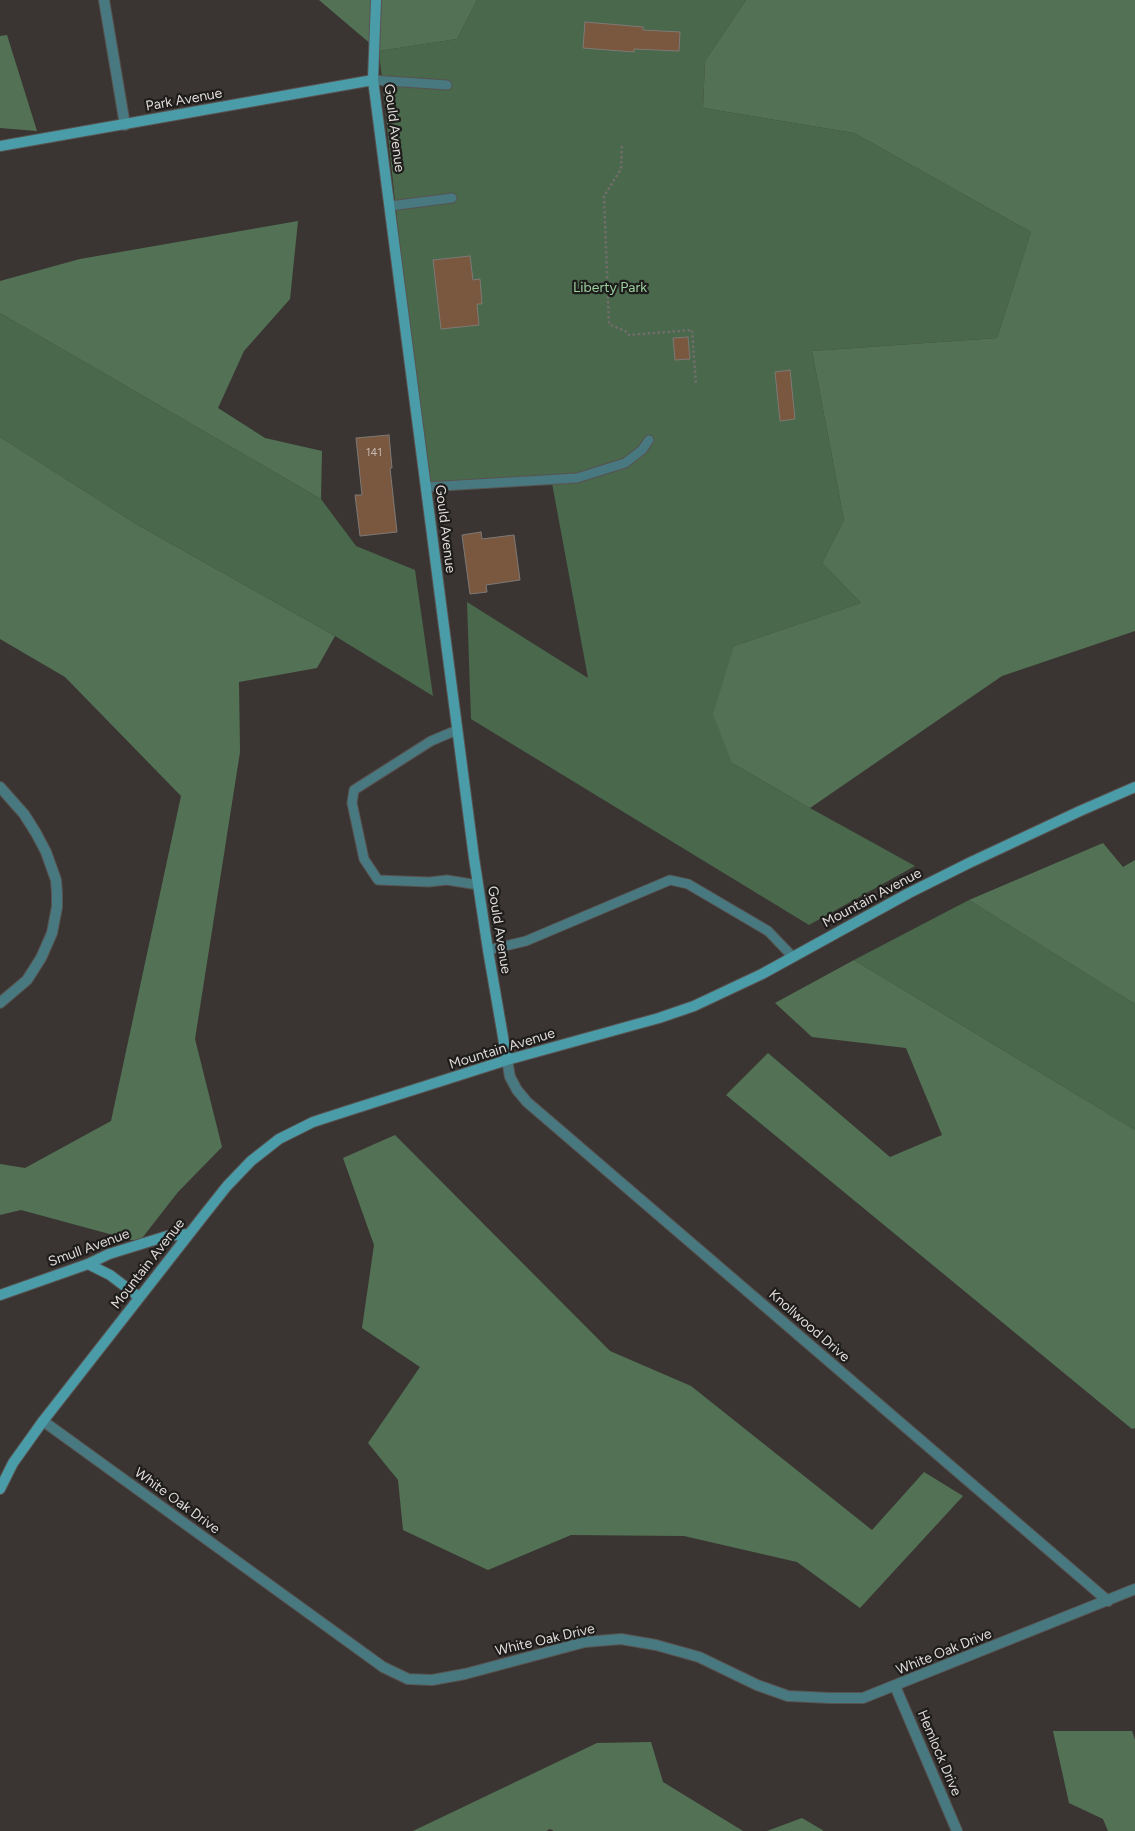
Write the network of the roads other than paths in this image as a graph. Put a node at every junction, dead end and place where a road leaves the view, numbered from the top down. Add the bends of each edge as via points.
1 (104, 0) edge
2 (376, 0) edge
3 (374, 80) junction
4 (447, 85) dead end
5 (125, 125) junction
6 (0, 146) edge
7 (452, 198) dead end
8 (390, 206) junction
9 (649, 440) dead end
10 (426, 488) junction
11 (458, 730) junction
12 (0, 787) edge
13 (1135, 787) edge
14 (478, 885) junction
15 (488, 950) junction
16 (794, 957) junction
17 (0, 1003) edge
18 (507, 1060) junction
19 (189, 1234) junction
20 (88, 1264) junction
21 (0, 1295) edge
22 (139, 1297) junction
23 (43, 1421) junction
24 (0, 1489) edge
25 (1135, 1589) edge
26 (1108, 1601) junction
27 (895, 1686) junction
28 (957, 1831) edge

1 - 5 street
2 - 3 street, Gould Avenue
3 - 4 lane
3 - 5 street, Park Avenue
3 - 8 street, Gould Avenue
5 - 6 street, Park Avenue
7 - 8 lane
8 - 10 street, Gould Avenue
9 - 10 lane via 625,464 577,478
10 - 11 street, Gould Avenue
11 - 14 street, Gould Avenue
11 - 14 lane via 431,742 354,790 352,803 364,859 378,880 447,880
12 - 17 street via 36,833 56,880 57,893 52,933 42,958 26,980
13 - 16 street, Mountain Avenue via 961,867
14 - 15 street, Gould Avenue
15 - 16 lane via 526,941 670,880 688,884 768,931
15 - 18 street, Gould Avenue
16 - 18 street, Mountain Avenue via 694,1006
18 - 19 street, Mountain Avenue via 313,1122 279,1139 227,1186
18 - 26 street, Knollwood Drive via 510,1077 527,1102
19 - 20 street, Smull Avenue via 167,1236
19 - 22 street, Mountain Avenue
20 - 21 street, Smull Avenue
20 - 22 street via 110,1275
22 - 23 street, Mountain Avenue
23 - 24 street, Mountain Avenue via 12,1463
23 - 27 street, White Oak Drive via 383,1667 408,1679 432,1680 465,1674 586,1642 621,1639 699,1657 788,1696 863,1698
25 - 26 street, White Oak Drive
26 - 27 street, White Oak Drive
27 - 28 street, Hemlock Drive

